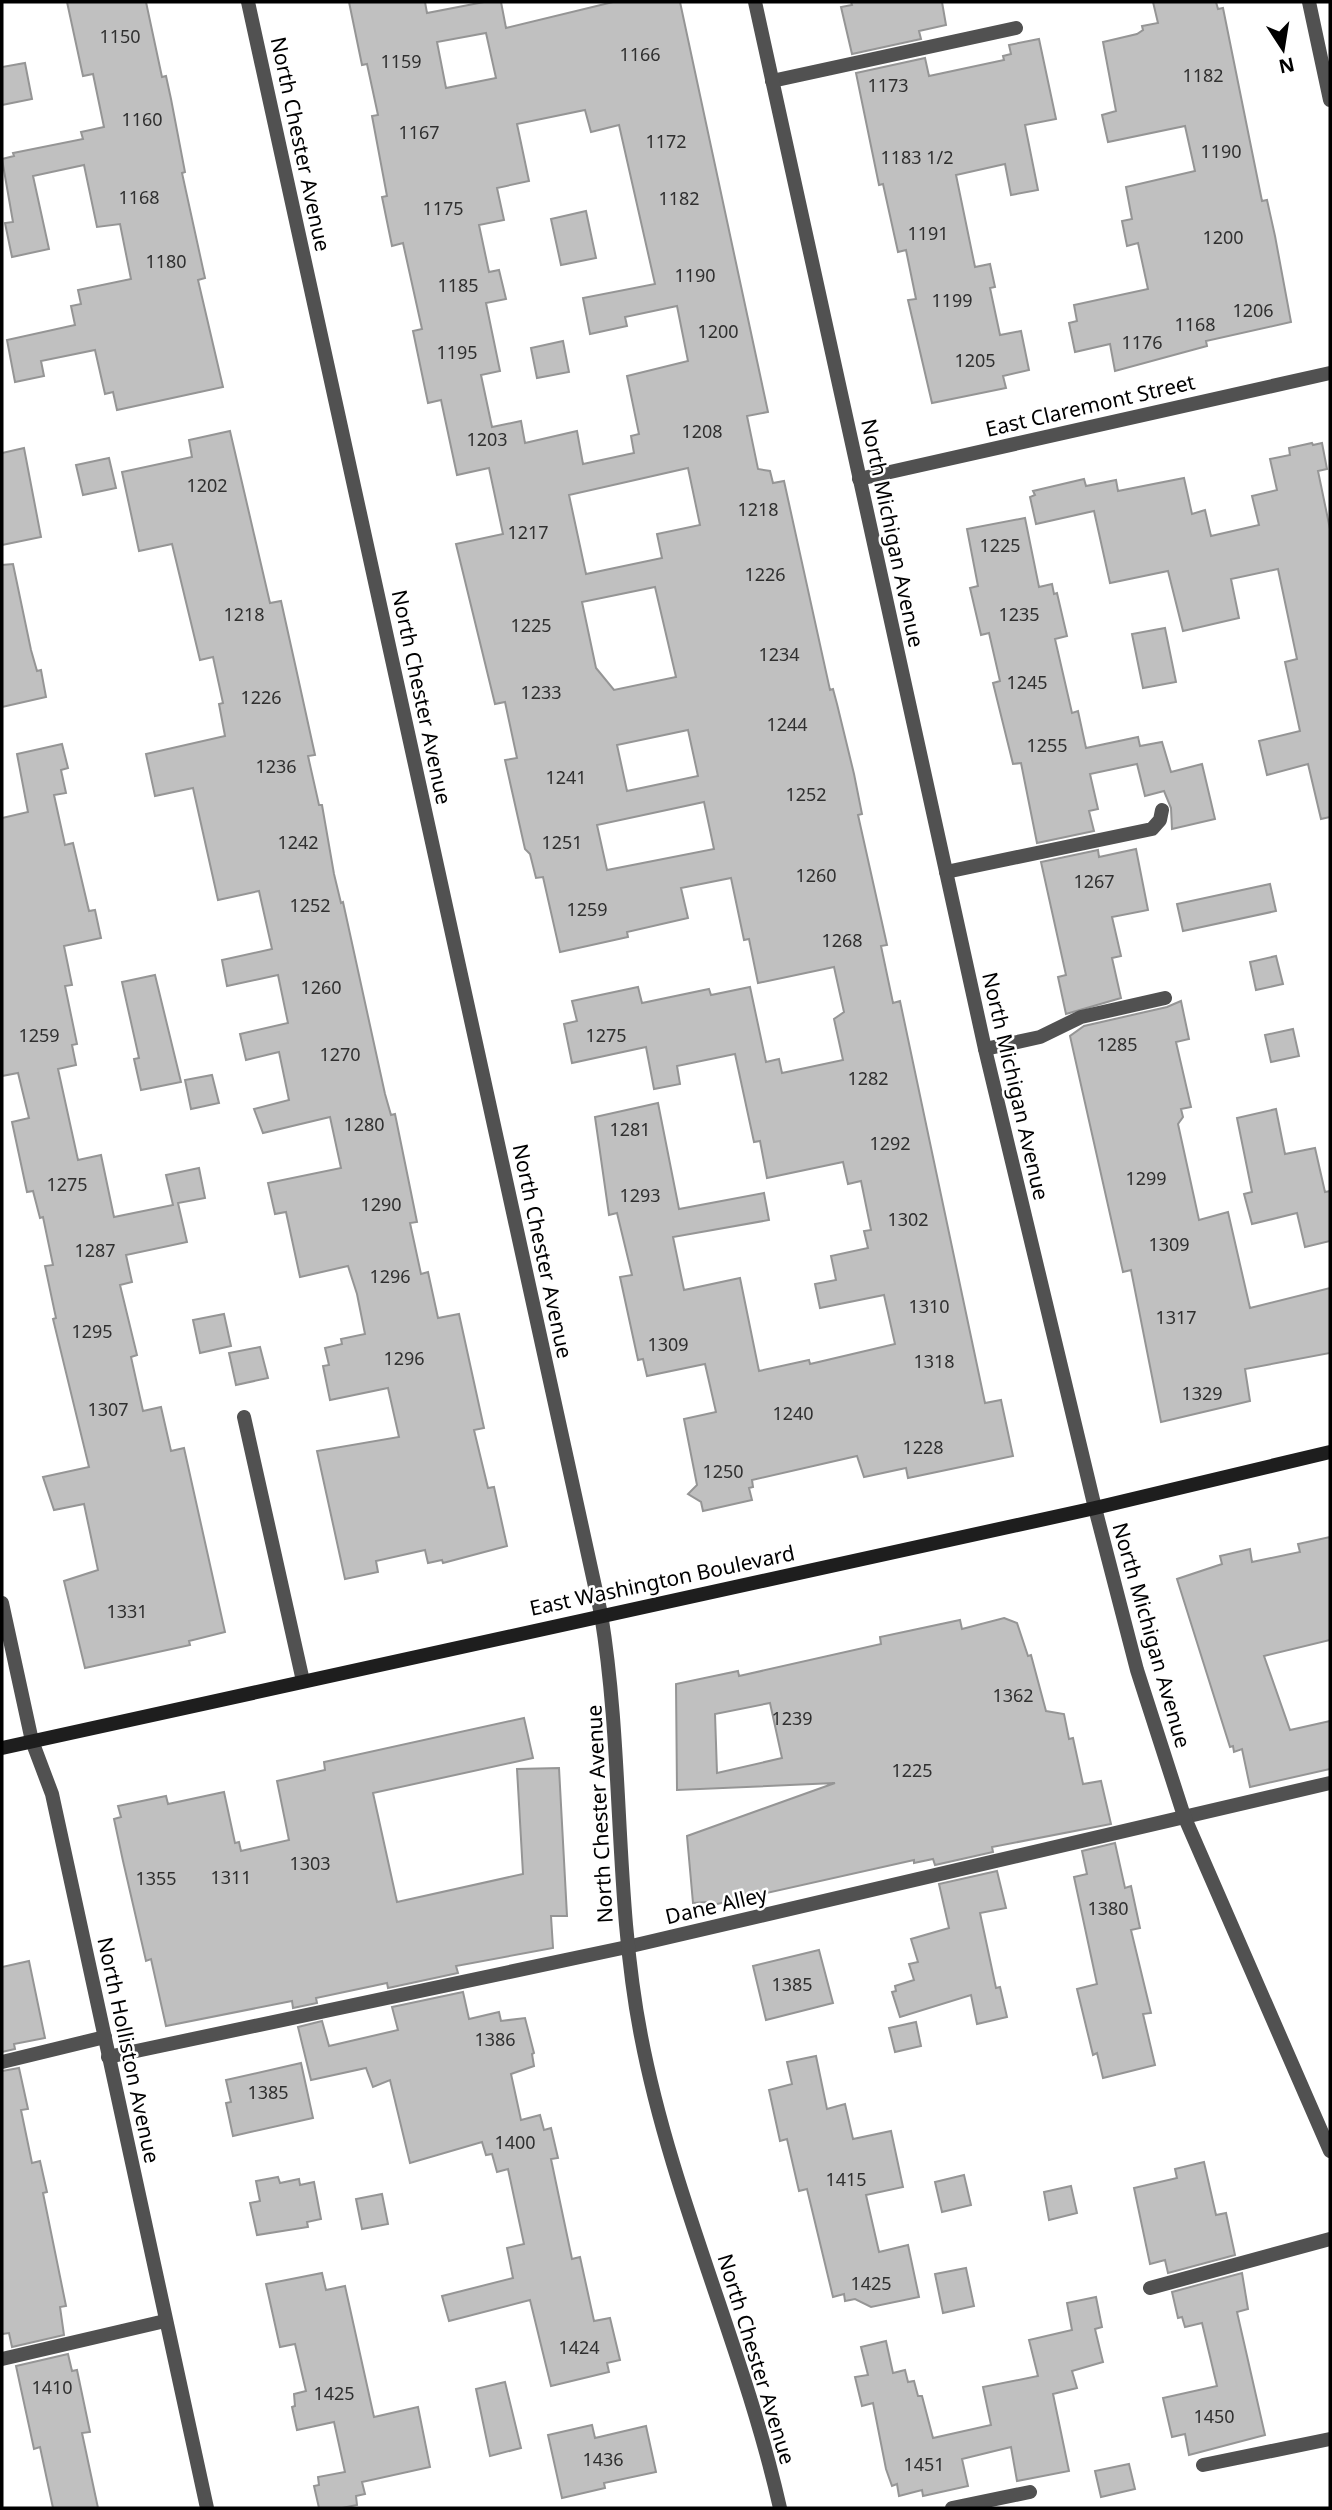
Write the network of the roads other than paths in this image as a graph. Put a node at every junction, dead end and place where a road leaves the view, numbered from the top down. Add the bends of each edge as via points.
1 (248, 2) edge
2 (755, 2) edge
3 (1309, 2) edge
4 (1016, 28) dead end
5 (772, 80) junction
6 (1330, 100) edge
7 (1330, 373) edge
8 (859, 479) junction
9 (1162, 810) dead end
10 (946, 872) junction
11 (1165, 998) dead end
12 (985, 1049) junction
13 (244, 1417) dead end
14 (1330, 1452) edge
15 (1094, 1508) junction
16 (2, 1603) edge
17 (601, 1614) junction
18 (303, 1681) junction
19 (32, 1741) junction
20 (2, 1748) edge
21 (1330, 1783) edge
22 (1184, 1816) junction
23 (627, 1947) junction
24 (105, 2037) junction
25 (108, 2057) junction
26 (2, 2062) edge
27 (1330, 2151) edge
28 (1330, 2239) edge
29 (1150, 2288) dead end
30 (165, 2321) junction
31 (2, 2360) edge
32 (1330, 2440) edge
33 (1203, 2465) dead end
34 (1030, 2493) dead end
35 (206, 2508) edge
36 (780, 2508) edge
37 (952, 2508) edge

1 - 17 street, North Chester Avenue
2 - 5 street, North Michigan Avenue
3 - 6 street
4 - 5 street
5 - 8 street, North Michigan Avenue
7 - 8 street, East Claremont Street
8 - 10 street, North Michigan Avenue
9 - 10 street via 1152,829
10 - 12 street, North Michigan Avenue
11 - 12 street via 1075,1019 1040,1037
12 - 15 street, North Michigan Avenue
13 - 18 street
14 - 15 main road, East Washington Boulevard
15 - 17 main road, East Washington Boulevard
15 - 22 street, North Michigan Avenue via 1137,1670
16 - 19 street, North Holliston Avenue
17 - 18 main road, East Washington Boulevard
17 - 23 street, North Chester Avenue via 613,1690
18 - 19 main road, East Washington Boulevard
19 - 20 main road, East Washington Boulevard
19 - 24 street, North Holliston Avenue via 52,1794
21 - 22 street, Dane Alley
22 - 23 street, Dane Alley
22 - 27 street, North Michigan Avenue
23 - 25 street, Dane Alley
23 - 36 street, North Chester Avenue via 661,2123 750,2399
24 - 25 street, North Holliston Avenue
24 - 26 street
25 - 30 street, North Holliston Avenue
28 - 29 street
30 - 31 street
30 - 35 street, North Holliston Avenue
32 - 33 street
34 - 37 street

